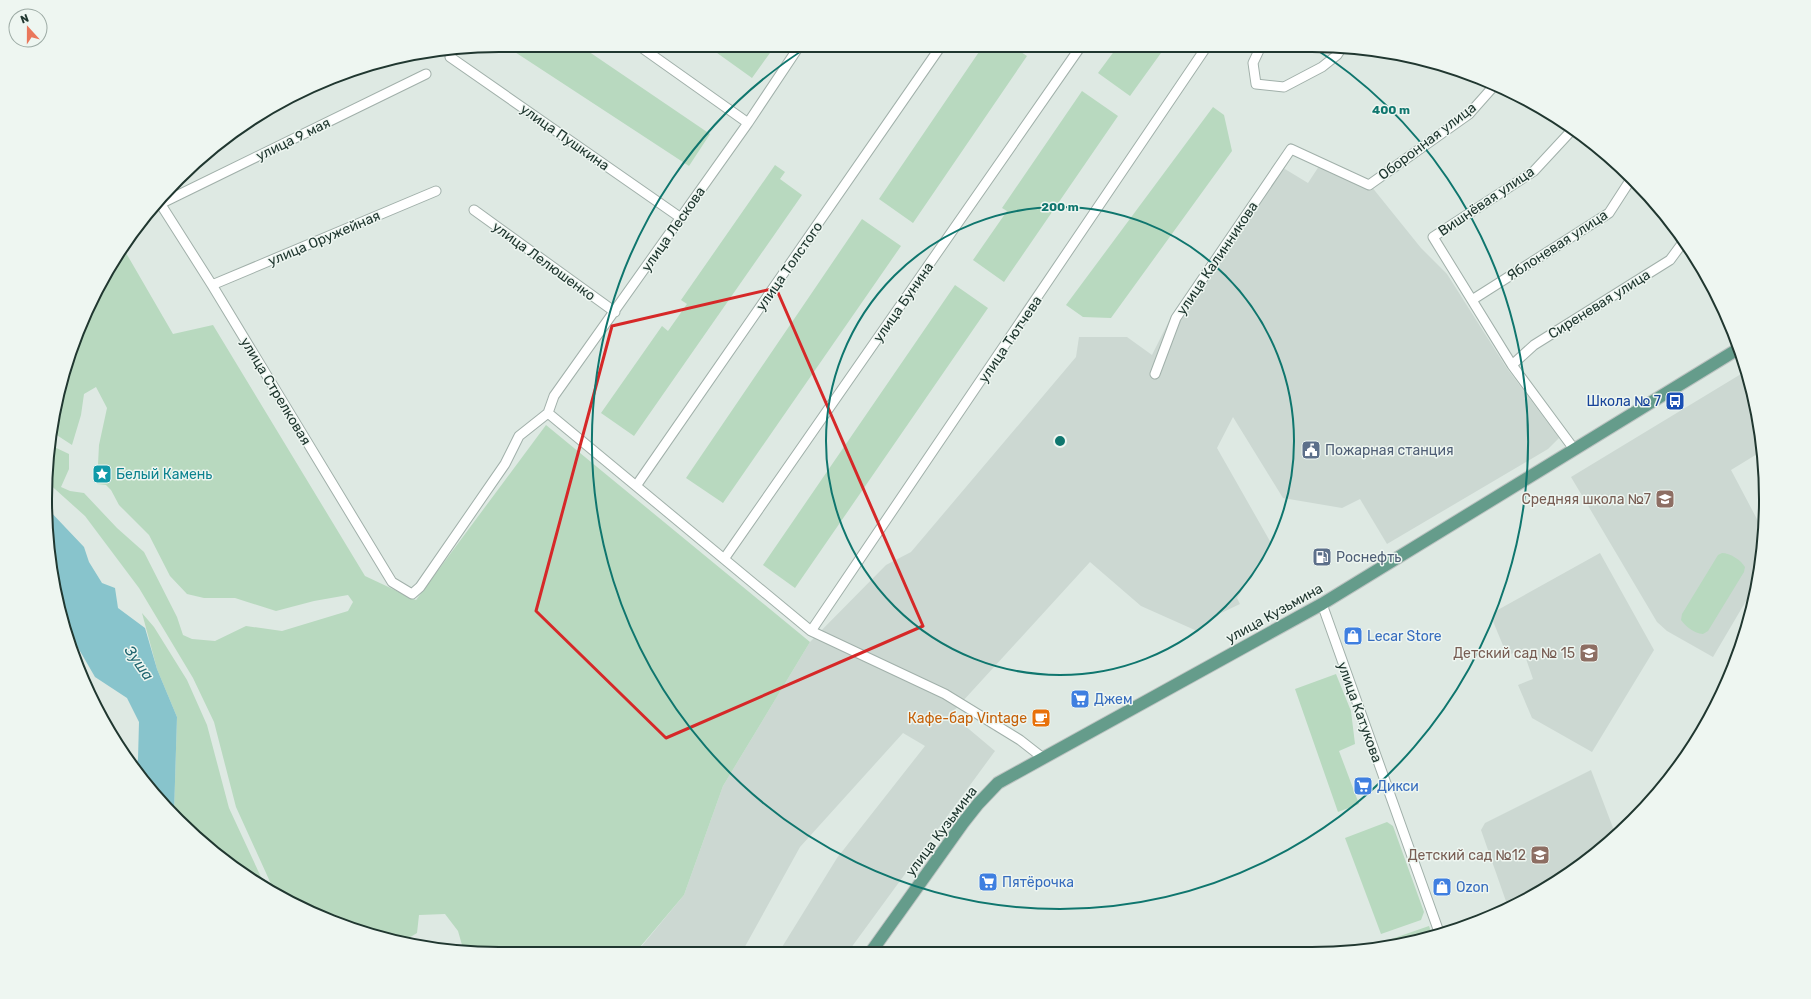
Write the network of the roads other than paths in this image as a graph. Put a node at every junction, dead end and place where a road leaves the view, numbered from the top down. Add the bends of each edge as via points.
1 (648, 52) edge
2 (795, 52) edge
3 (937, 52) edge
4 (1076, 52) edge
5 (1203, 52) edge
6 (1258, 52) edge
7 (1338, 53) edge
8 (450, 57) dead end
9 (426, 74) dead end
10 (1491, 90) edge
11 (748, 123) junction
12 (1569, 133) edge
13 (1292, 149) joint
14 (1628, 183) edge
15 (436, 191) dead end
16 (170, 197) edge
17 (161, 206) edge
18 (474, 210) dead end
19 (681, 218) junction
20 (1680, 246) edge
21 (212, 285) junction
22 (1472, 300) junction
23 (615, 312) junction
24 (1733, 352) edge
25 (1512, 365) junction
26 (1154, 374) dead end
27 (548, 413) junction
28 (1574, 449) junction
29 (636, 486) junction
30 (724, 559) junction
31 (1322, 604) junction
32 (811, 631) junction
33 (1043, 758) junction
34 (1438, 929) edge
35 (875, 947) edge

1 - 11 street
2 - 11 street, улица Лескова
3 - 29 street, улица Толстого
4 - 30 street, улица Бунина
5 - 32 street, улица Тютчева
6 - 7 street via 1253,63 1256,84 1284,87 1322,66
8 - 19 street, улица Пушкина
9 - 16 street, улица 9 мая
10 - 13 street, Оборонная улица via 1469,114 1369,185
11 - 19 street, улица Лескова
12 - 22 street, Вишнёвая улица via 1534,172 1433,236
13 - 26 street, улица Калинникова via 1176,318
14 - 22 street, Яблоневая улица via 1609,213
15 - 21 street, улица Оружейная
17 - 21 street, улица Стрелковая
18 - 23 street, улица Лелюшенко
19 - 23 street, улица Лескова
20 - 25 street, Сиреневая улица via 1670,260 1534,344
21 - 27 street, улица Стрелковая via 392,582 412,594 420,587 504,464 519,436
22 - 25 street
23 - 27 street, улица Лескова via 554,396
24 - 28 main road, улица Кузьмина
25 - 28 street
27 - 29 street
28 - 31 main road, улица Кузьмина
29 - 30 street
30 - 32 street
31 - 33 main road, улица Кузьмина
31 - 34 street, улица Катукова
32 - 33 street via 945,694 1020,740
33 - 35 main road, улица Кузьмина via 998,783 978,804

